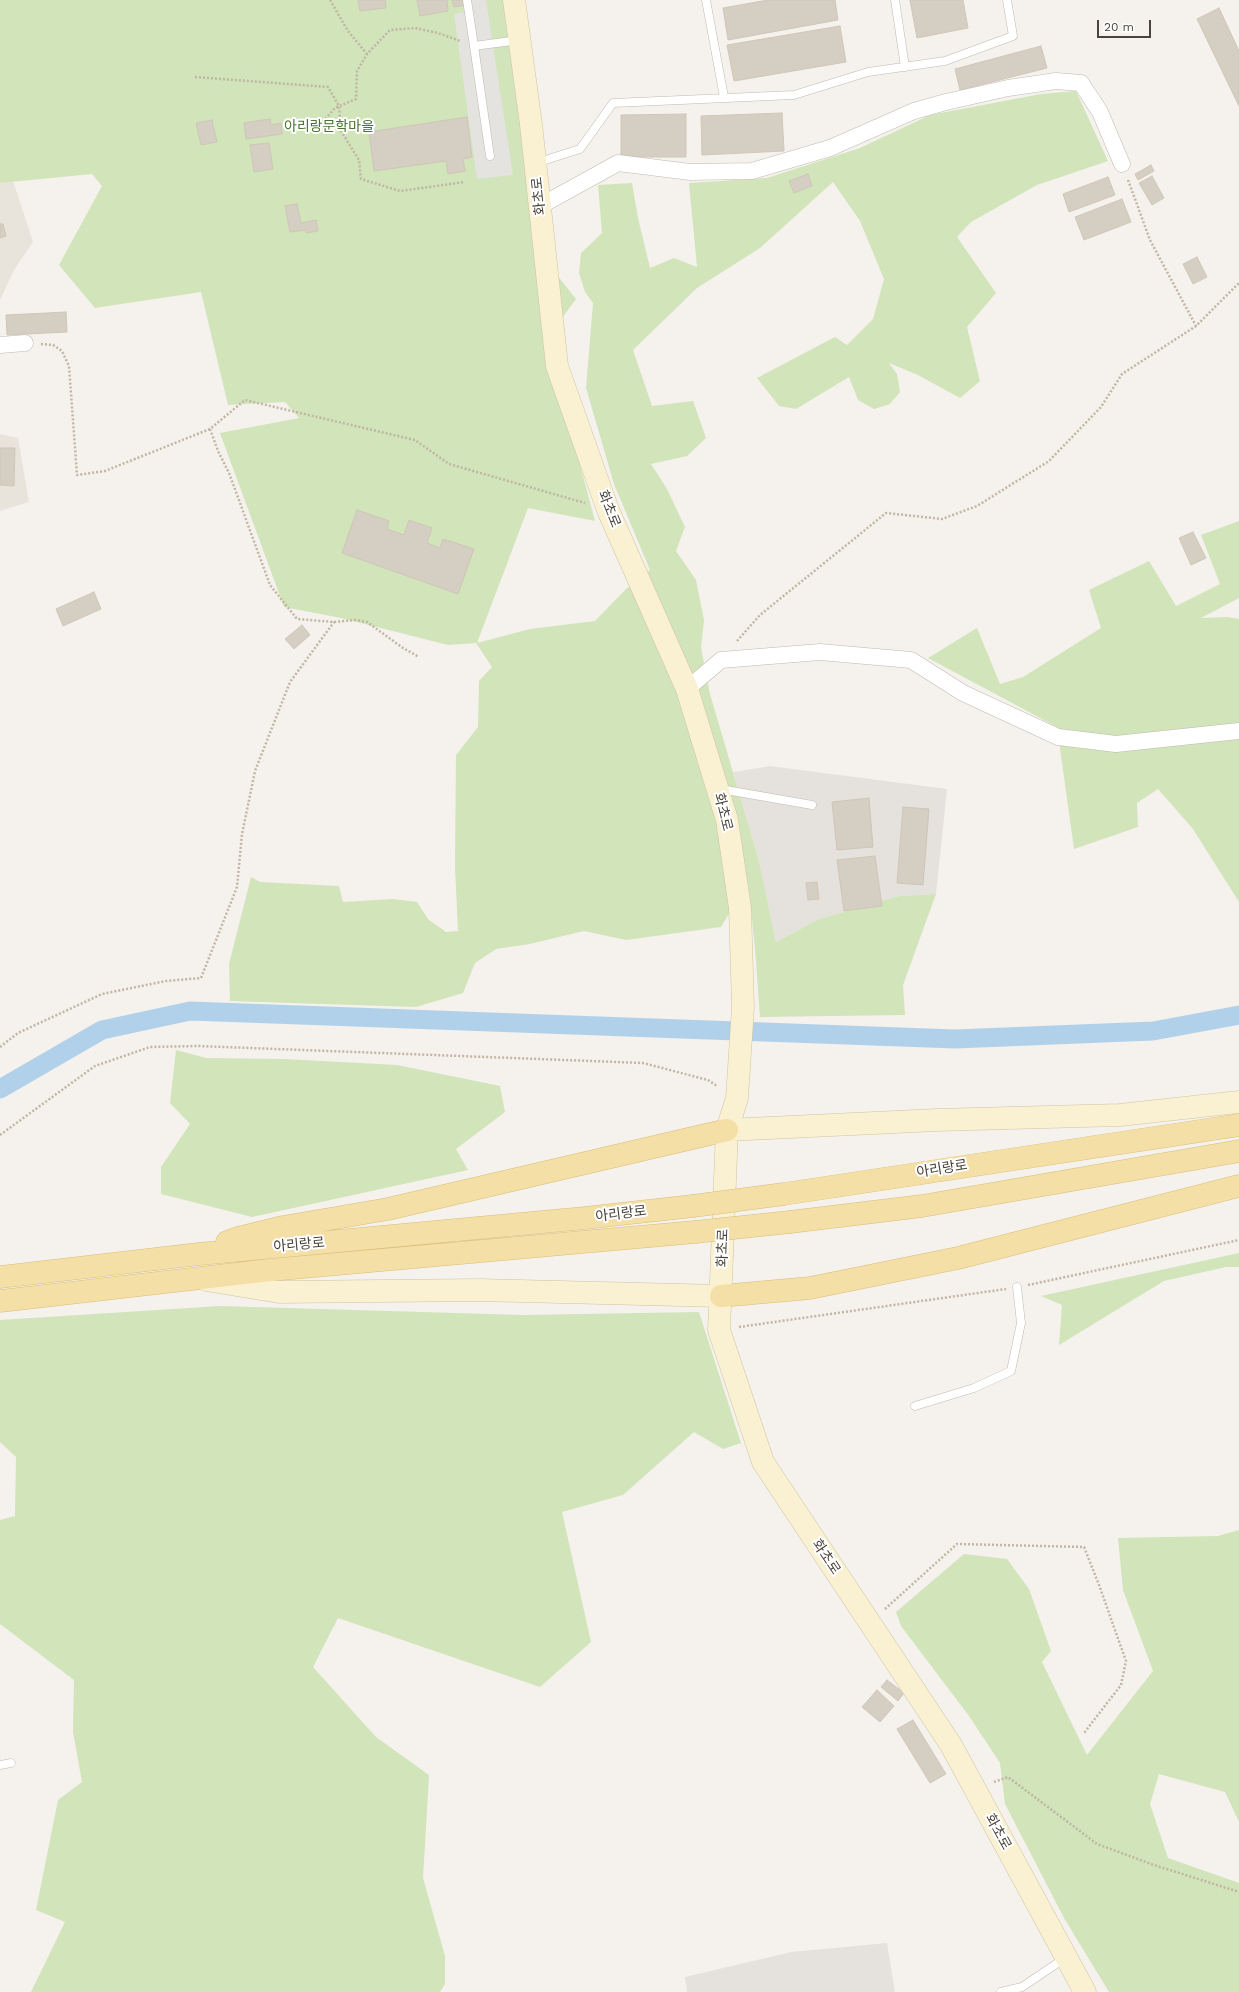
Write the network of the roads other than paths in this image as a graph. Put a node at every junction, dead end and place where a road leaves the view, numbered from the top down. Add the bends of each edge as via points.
1 (467, 0) edge
2 (514, 0) edge
3 (706, 0) edge
4 (895, 0) edge
5 (1007, 0) edge
6 (520, 40) junction
7 (474, 46) junction
8 (905, 67) junction
9 (724, 98) junction
10 (490, 156) dead end
11 (535, 163) junction
12 (1122, 164) road end
13 (540, 206) junction
14 (25, 343) road end
15 (0, 345) edge
16 (688, 689) junction
17 (1239, 731) edge
18 (718, 788) junction
19 (812, 805) dead end
20 (1239, 1102) edge
21 (1239, 1125) edge
22 (727, 1130) junction
23 (1239, 1152) edge
24 (1239, 1186) edge
25 (199, 1254) junction
26 (0, 1277) edge
27 (195, 1278) junction
28 (1017, 1287) road end
29 (721, 1296) junction
30 (0, 1301) edge
31 (915, 1406) dead end
32 (11, 1763) dead end
33 (0, 1765) edge
34 (1066, 1957) junction
35 (1001, 1992) edge
36 (1085, 1992) edge

1 - 7 lane
2 - 6 street, 화초로
3 - 9 lane
4 - 8 lane
5 - 8 lane via 1013,36 945,61
6 - 7 lane
6 - 11 street, 화초로
7 - 10 lane
8 - 9 lane via 868,72 794,95
9 - 11 lane via 613,103 580,149
11 - 13 street, 화초로
12 - 13 street via 1100,112 1081,83 1056,81 992,92 914,111 830,148 752,171 690,172 618,163
13 - 16 street, 화초로 via 556,366 608,510
14 - 15 street
16 - 17 street via 721,660 820,652 911,660 963,693 1058,737 1116,744
16 - 18 street, 화초로
18 - 19 lane
18 - 22 street, 화초로 via 727,820 740,908 743,1007 737,1088
20 - 22 street via 1120,1115
21 - 25 main road, 아리랑로, bridge via 693,1206
22 - 25 main road via 388,1209 283,1227 238,1238
22 - 29 street, 화초로
23 - 27 main road, 아리랑로, bridge via 922,1206 790,1222
24 - 29 main road via 958,1258 810,1288
25 - 26 main road, 아리랑로
27 - 29 street via 279,1292 480,1290
27 - 30 main road, 아리랑로
28 - 31 lane via 1021,1323 1010,1371 974,1388
29 - 34 street, 화초로 via 719,1330 763,1462 951,1745
32 - 33 lane
34 - 35 lane via 1022,1988
34 - 36 street, 화초로

